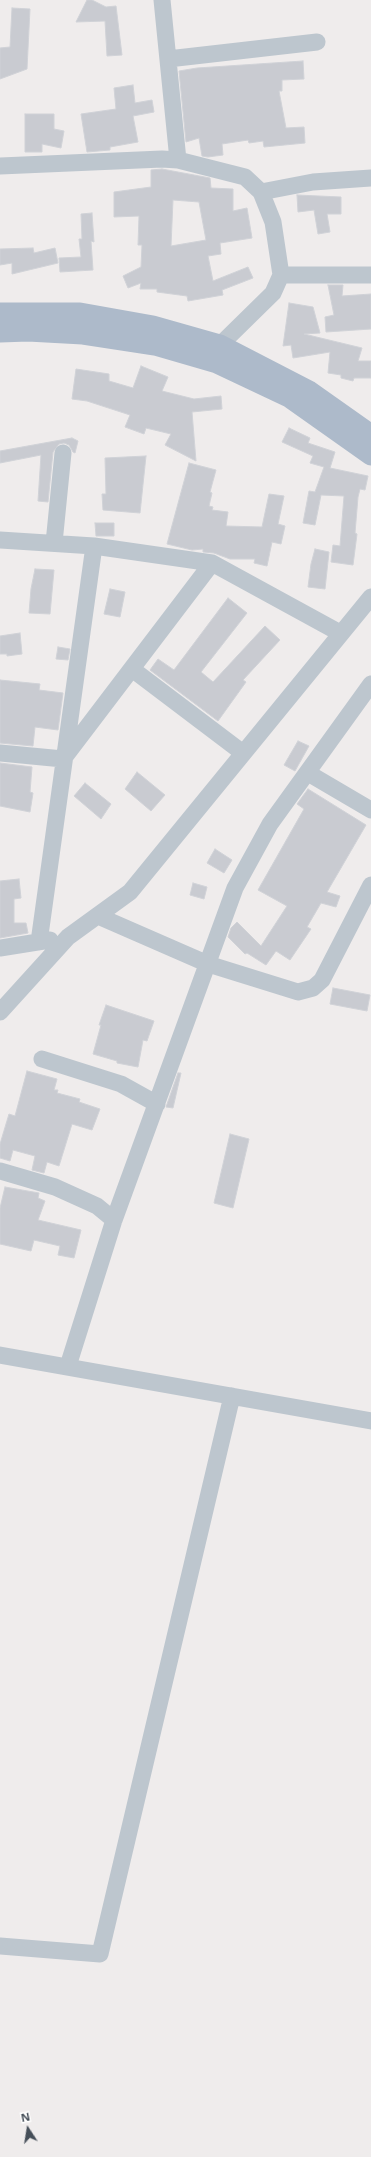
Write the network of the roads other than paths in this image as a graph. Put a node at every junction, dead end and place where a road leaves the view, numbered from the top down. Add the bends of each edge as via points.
1 (162, 0) edge
2 (317, 42) dead end
3 (168, 59) junction
4 (178, 160) junction
5 (0, 166) edge
6 (371, 178) edge
7 (261, 192) junction
8 (281, 275) junction
9 (371, 275) edge
10 (0, 313) edge
11 (0, 332) edge
12 (220, 345) junction
13 (371, 435) edge
14 (63, 453) dead end
15 (371, 455) edge
16 (0, 540) edge
17 (54, 543) junction
18 (94, 546) junction
19 (212, 563) junction
20 (371, 596) edge
21 (340, 633) junction
22 (132, 669) junction
23 (371, 684) edge
24 (0, 753) edge
25 (243, 753) junction
26 (63, 759) junction
27 (308, 773) junction
28 (371, 810) edge
29 (371, 885) edge
30 (98, 916) junction
31 (68, 937) junction
32 (39, 942) junction
33 (0, 948) edge
34 (208, 964) junction
35 (0, 1012) edge
36 (42, 1059) dead end
37 (157, 1104) junction
38 (0, 1171) edge
39 (114, 1220) junction
40 (0, 1355) edge
41 (68, 1366) junction
42 (232, 1396) junction
43 (371, 1421) edge
44 (0, 1946) edge

1 - 3 street
2 - 3 street
3 - 4 street
4 - 5 street
4 - 7 street via 245,178
6 - 7 street via 313,182
7 - 8 street via 273,222
8 - 9 street
8 - 12 street via 273,294
10 - 12 main road via 80,313 152,326
11 - 15 main road via 83,334 155,346 217,363 289,397
12 - 13 main road via 309,390
14 - 17 street
16 - 17 street
17 - 18 street
18 - 19 street
18 - 26 street
19 - 21 street
19 - 22 street
20 - 21 street
21 - 25 street
22 - 25 street
22 - 26 street
23 - 27 street
24 - 26 street
25 - 30 street via 130,892
26 - 32 street
27 - 28 street
27 - 34 street via 270,824 235,888
29 - 34 street via 322,980 313,988 298,992
30 - 31 street
30 - 34 street
31 - 32 street
31 - 35 street
32 - 33 street
34 - 37 street
36 - 37 street via 121,1084
37 - 39 street
38 - 39 street via 54,1187 97,1206
39 - 41 street
40 - 41 street
41 - 42 street
42 - 43 street
42 - 44 street via 100,1954

